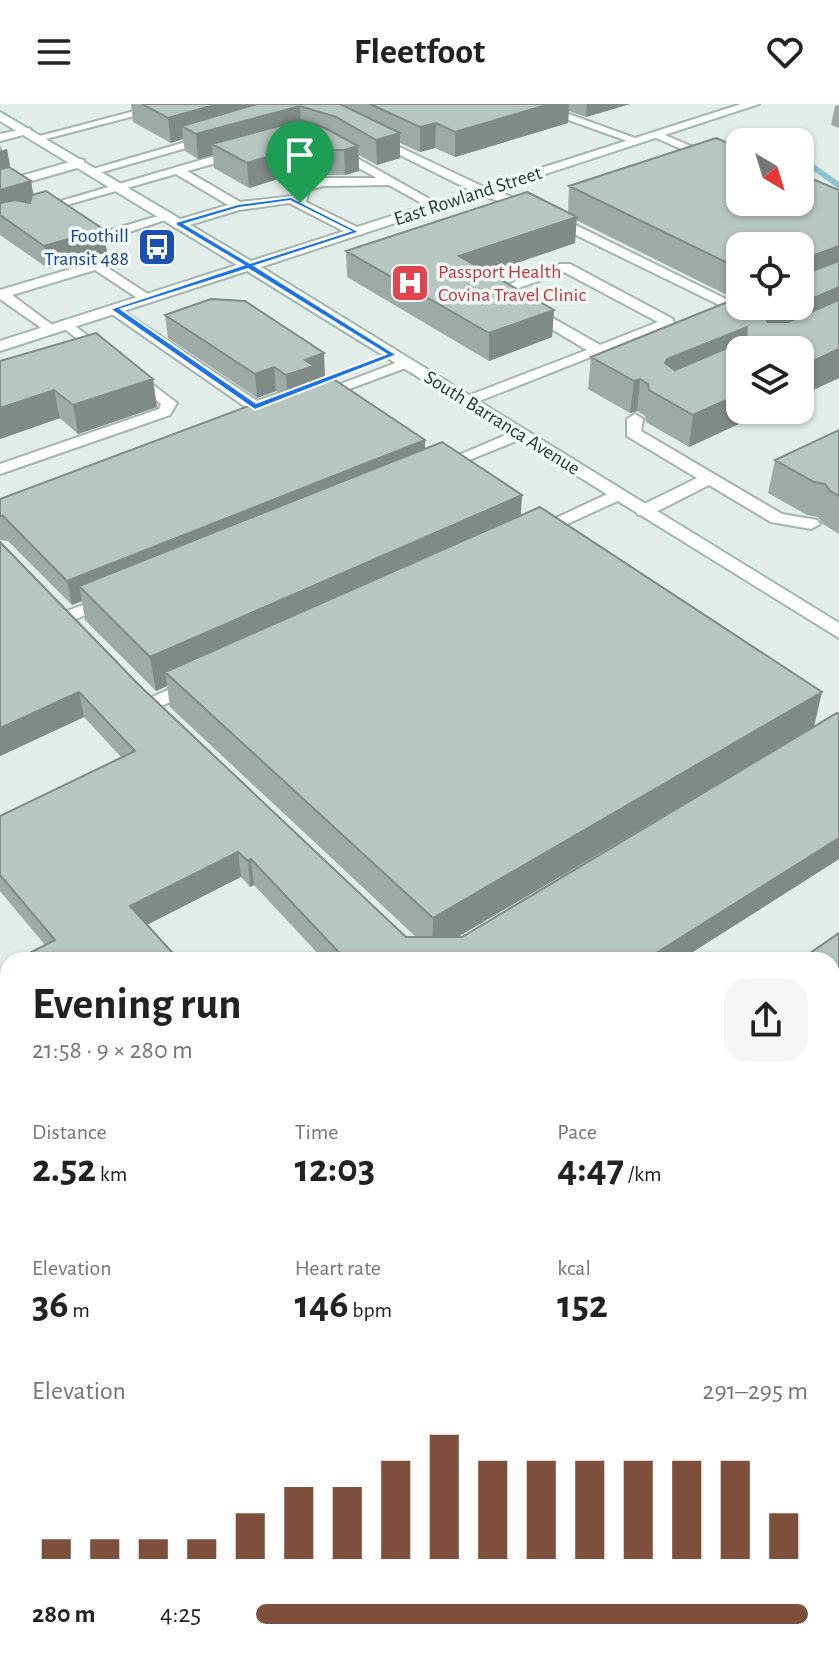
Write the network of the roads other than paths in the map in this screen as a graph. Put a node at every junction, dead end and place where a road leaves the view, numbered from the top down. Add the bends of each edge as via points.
1 (174, 104) edge
2 (530, 104) edge
3 (753, 104) edge
4 (0, 116) edge
5 (356, 130) edge
6 (229, 133) edge
7 (32, 135) junction
8 (658, 135) junction
9 (0, 138) edge
10 (637, 141) junction
11 (316, 142) edge
12 (250, 149) edge
13 (726, 165) edge
14 (86, 167) junction
15 (177, 170) junction
16 (392, 182) junction
17 (0, 186) edge
18 (118, 187) junction
19 (482, 191) junction
20 (300, 203) junction
21 (238, 206) junction
22 (436, 206) junction
23 (173, 220) junction
24 (356, 232) junction
25 (249, 266) junction
26 (1, 293) edge
27 (147, 298) junction
28 (726, 303) edge
29 (114, 309) junction
30 (760, 320) edge
31 (67, 324) junction
32 (767, 324) edge
33 (50, 330) junction
34 (0, 346) edge
35 (598, 350) junction
36 (399, 359) junction
37 (467, 401) junction
38 (635, 419) edge
39 (246, 422) edge
40 (520, 434) junction
41 (0, 469) edge
42 (418, 475) edge
43 (710, 478) junction
44 (618, 494) junction
45 (644, 511) junction
46 (811, 524) edge
47 (516, 540) edge
48 (126, 593) edge
49 (68, 617) edge
50 (839, 632) edge
51 (210, 678) edge
52 (152, 704) edge

1 - 7 lane
2 - 10 lane
3 - 8 main road, East Rowland Street
4 - 7 main road, South Barranca Avenue
5 - 19 lane
6 - 14 lane
7 - 9 lane
7 - 14 main road, South Barranca Avenue
8 - 10 main road, East Rowland Street
8 - 13 lane
10 - 19 main road, East Rowland Street
11 - 16 lane
12 - 15 lane
14 - 17 lane
14 - 18 main road, South Barranca Avenue
15 - 18 lane
15 - 21 lane
16 - 20 lane via 322,182 303,188
16 - 22 lane
18 - 23 main road, South Barranca Avenue
18 - 23 lane via 48,207 96,239
19 - 22 main road, East Rowland Street
19 - 28 lane via 531,208
20 - 21 lane via 291,199
20 - 24 lane
21 - 23 lane
22 - 24 main road, East Rowland Street
23 - 25 main road, South Barranca Avenue
24 - 25 main road, East Rowland Street
25 - 27 main road, East Rowland Street
25 - 36 main road, South Barranca Avenue
26 - 27 lane via 91,261
26 - 33 lane
27 - 29 main road, East Rowland Street
29 - 31 main road, East Rowland Street
29 - 36 lane via 255,407
30 - 32 lane
31 - 33 main road, East Rowland Street
31 - 41 lane via 169,403 165,412
33 - 34 main road, East Rowland Street
35 - 35 lane via 668,322 565,267 496,292
35 - 37 lane
36 - 37 main road, South Barranca Avenue
36 - 39 lane
37 - 40 main road, South Barranca Avenue
38 - 43 lane via 633,433
40 - 42 lane
40 - 44 main road, South Barranca Avenue
43 - 45 lane
43 - 46 lane via 777,518
44 - 45 main road, South Barranca Avenue
44 - 47 lane
45 - 50 main road, South Barranca Avenue
48 - 49 lane
51 - 52 lane

